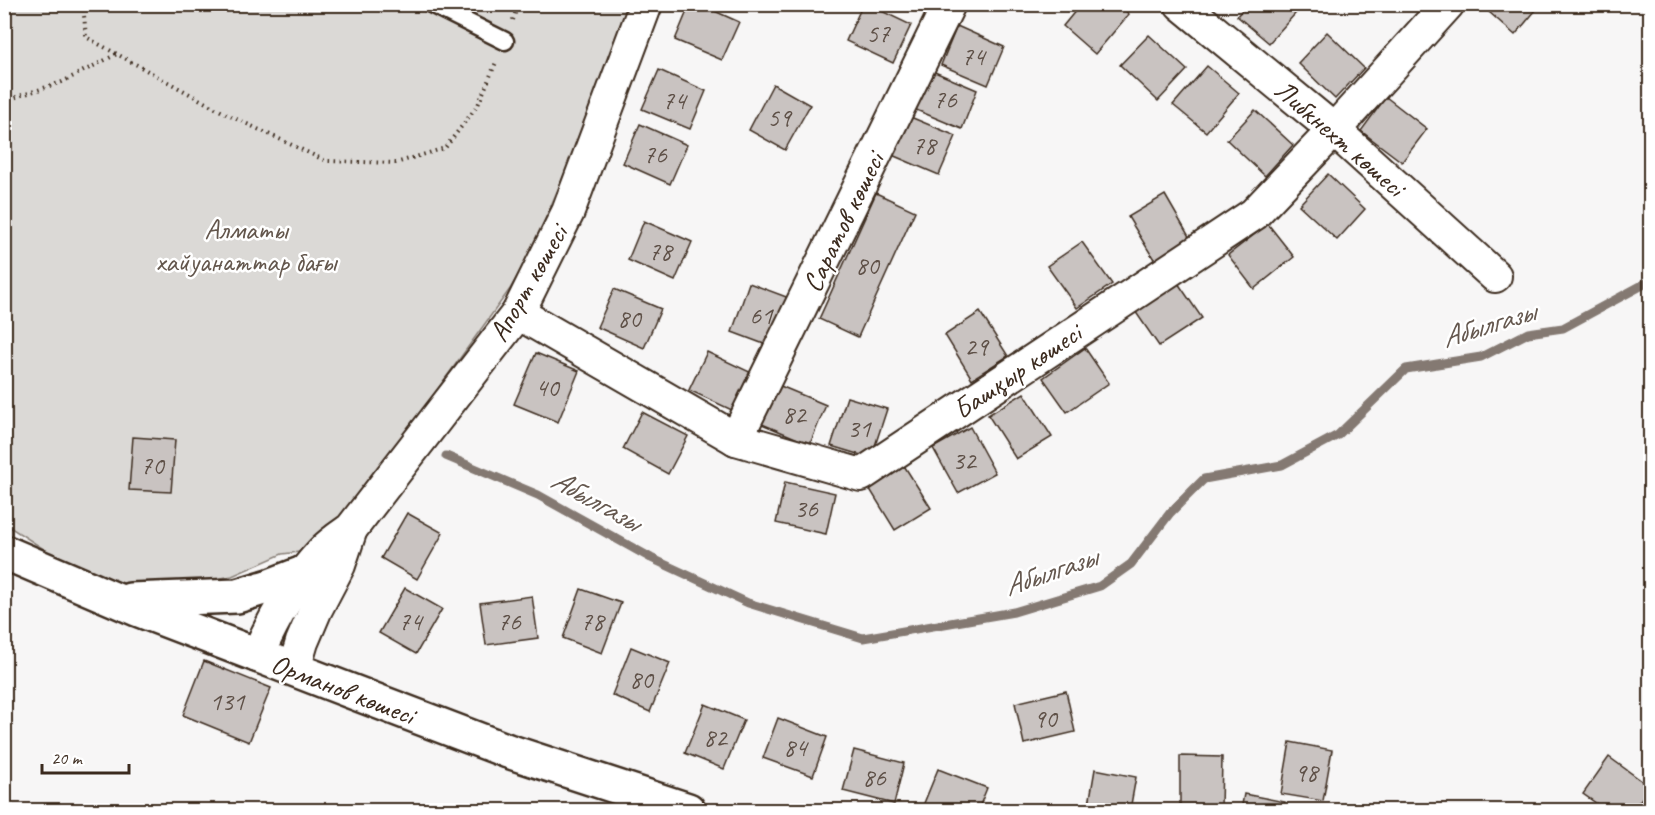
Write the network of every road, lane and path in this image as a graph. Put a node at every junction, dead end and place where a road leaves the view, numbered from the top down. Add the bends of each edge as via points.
1 (83, 4) edge
2 (431, 4) edge
3 (646, 4) edge
4 (949, 4) edge
5 (1181, 4) edge
6 (1448, 4) edge
7 (505, 41) joint
8 (117, 54) junction
9 (4, 101) edge
10 (1334, 129) junction
11 (1495, 276) dead end
12 (518, 313) junction
13 (736, 439) junction
14 (351, 529) junction
15 (4, 552) edge
16 (306, 572) junction
17 (117, 600) junction
18 (257, 656) junction
19 (294, 669) junction
20 (688, 810) edge

1 - 8 path via 86,36
2 - 7 lane
3 - 12 street, Апорт көшесі via 568,212
4 - 13 street, Саратов көшесі
5 - 10 street, Либкнехт көшесі
6 - 10 street, Башқыр көшесі
7 - 8 path via 478,105 445,148 396,164 326,161 228,115
8 - 9 path via 62,82
10 - 11 street, Либкнехт көшесі
10 - 13 street, Башқыр көшесі via 1254,214 861,475
12 - 13 street, Башқыр көшесі
12 - 14 street, Апорт көшесі
14 - 16 street, Апорт көшесі via 322,552
14 - 19 street, Апорт көшесі via 339,565 305,634
15 - 17 street, Орманов көшесі
16 - 17 street via 237,596
16 - 18 street, Апорт көшесі via 269,628
17 - 18 street, Орманов көшесі
18 - 19 street, Орманов көшесі
19 - 20 street, Орманов көшесі via 508,751

